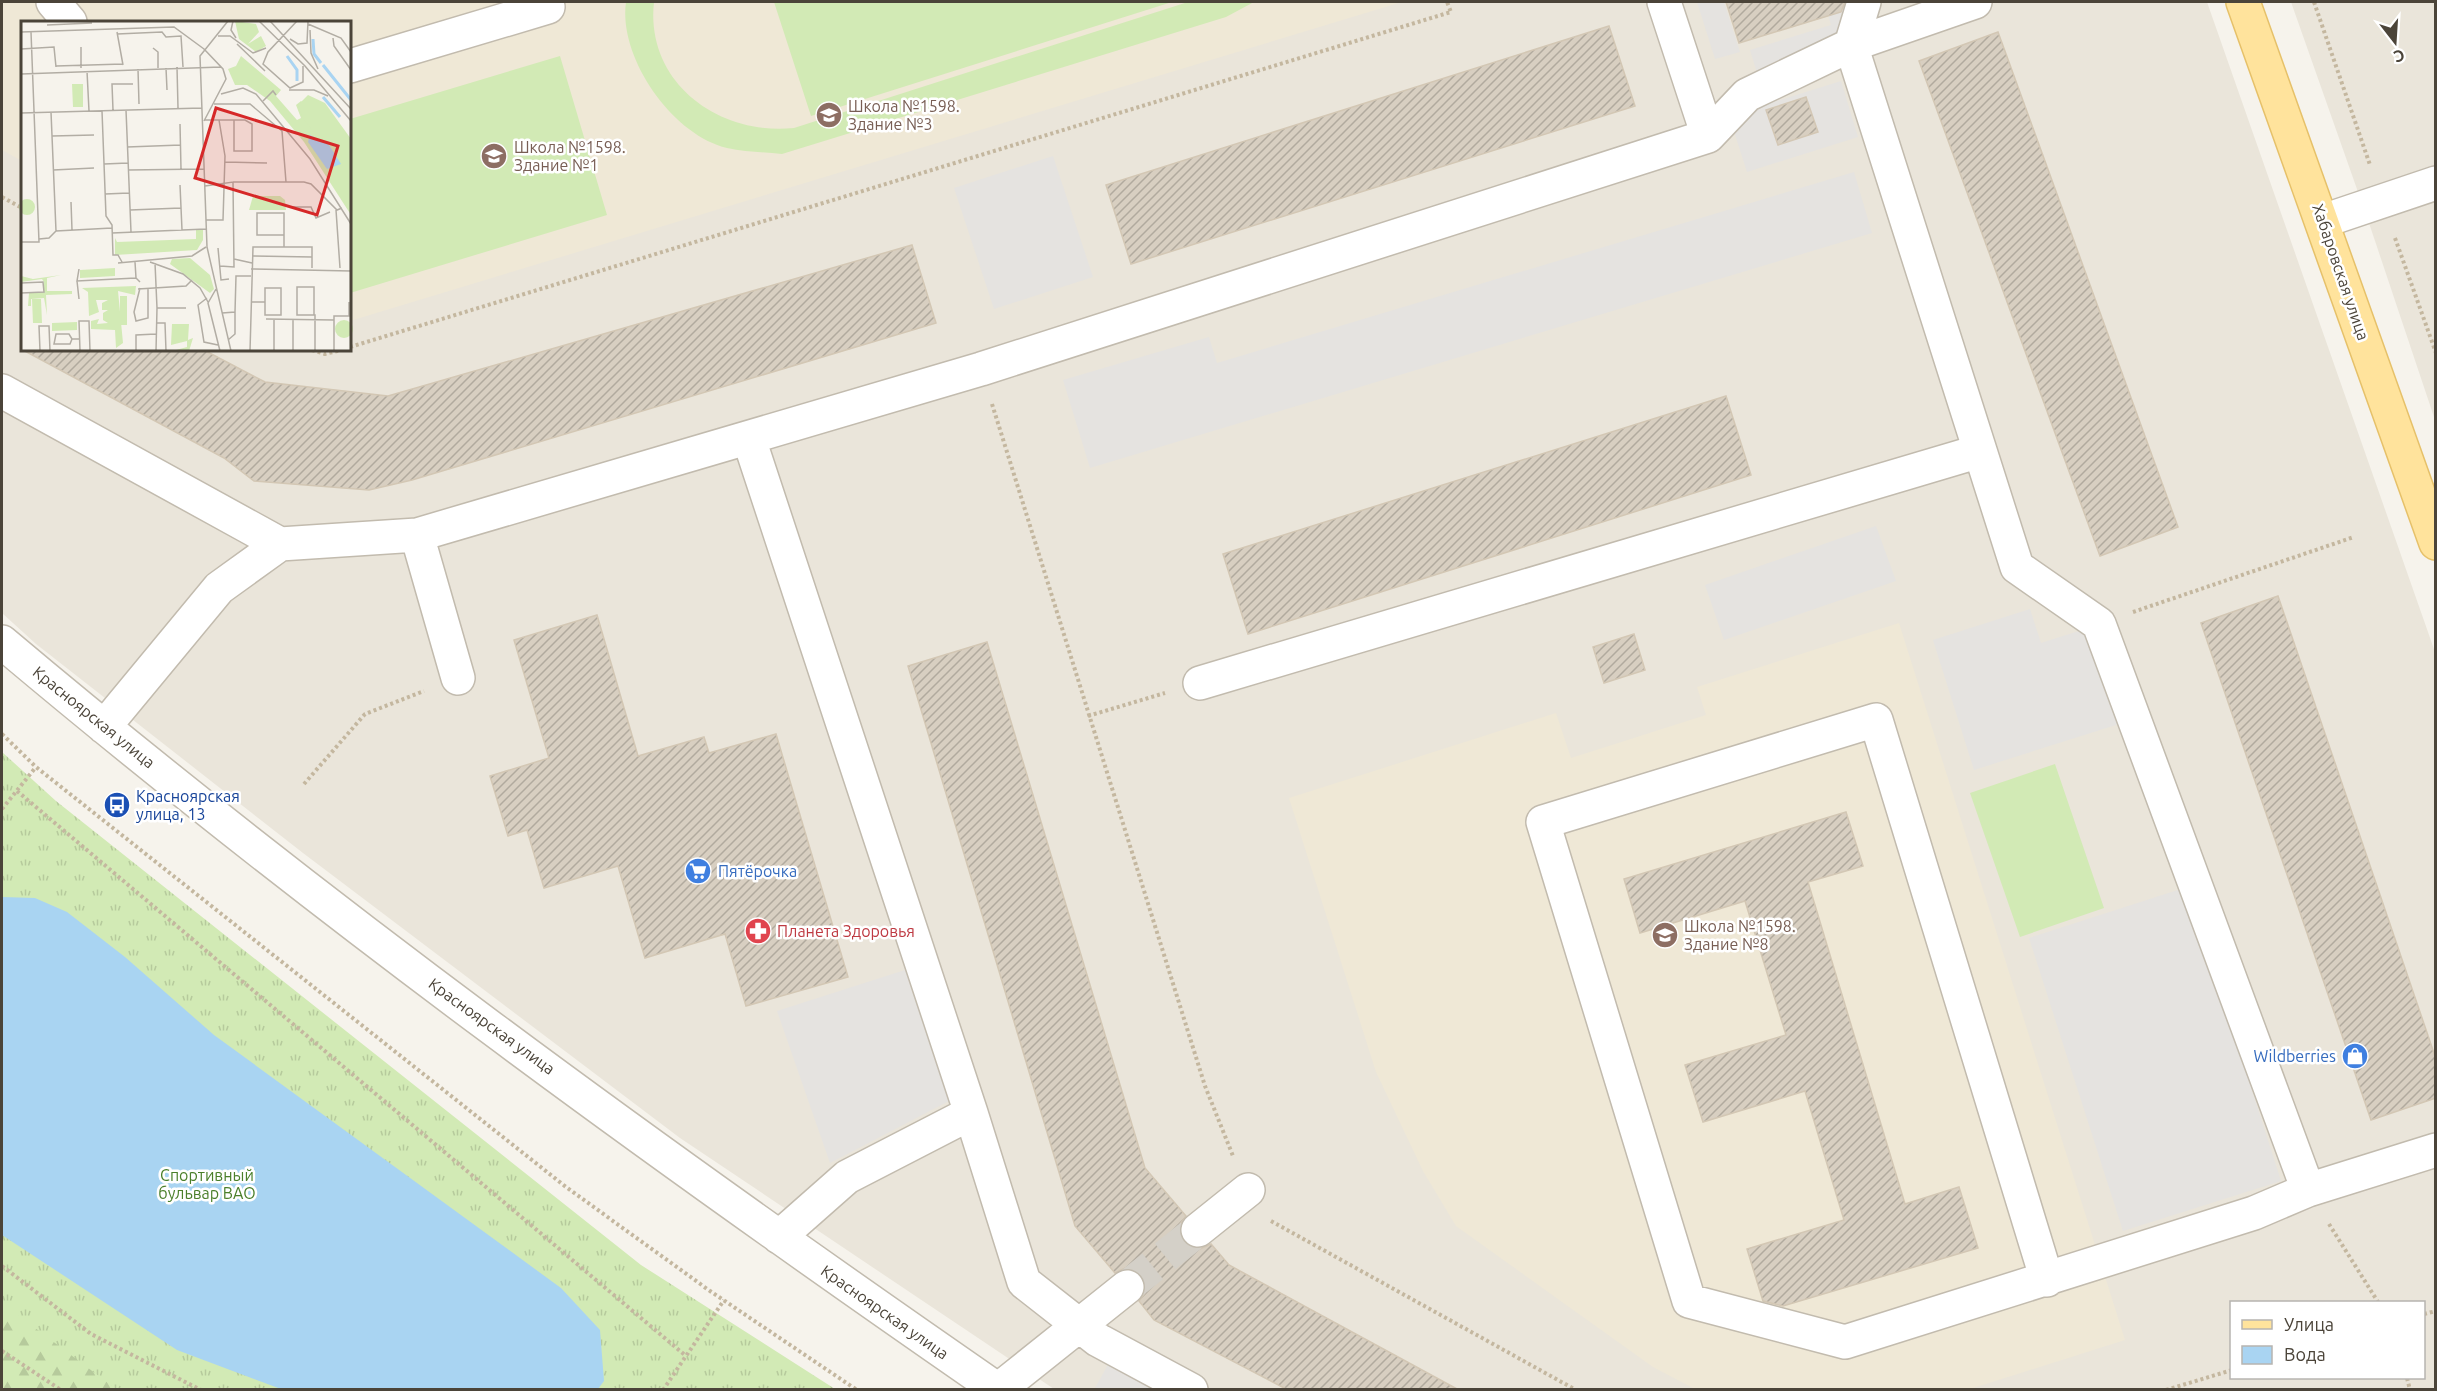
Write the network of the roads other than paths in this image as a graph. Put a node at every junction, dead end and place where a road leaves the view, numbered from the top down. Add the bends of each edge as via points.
1 (53, 2) edge
2 (1664, 2) edge
3 (1864, 2) edge
4 (1976, 2) edge
5 (2243, 2) edge
6 (548, 7) dead end
7 (69, 21) edge
8 (1851, 45) junction
9 (351, 66) edge
10 (1708, 136) junction
11 (2436, 183) edge
12 (2323, 221) junction
13 (2, 391) edge
14 (749, 439) junction
15 (1980, 451) junction
16 (417, 535) junction
17 (280, 543) junction
18 (2436, 543) edge
19 (2, 642) edge
20 (458, 678) road end
21 (1200, 683) road end
22 (104, 727) junction
23 (971, 1113) junction
24 (2436, 1150) edge
25 (1248, 1190) road end
26 (2308, 1190) junction
27 (1198, 1230) tunnel mouth
28 (779, 1237) junction
29 (2047, 1280) junction
30 (1127, 1287) tunnel mouth
31 (1078, 1326) junction
32 (998, 1389) edge
33 (1191, 1389) edge

1 - 7 street
2 - 10 street
3 - 8 street
4 - 8 street
5 - 12 main road, Хабаровская улица
6 - 9 street
8 - 10 street via 1747,95
8 - 15 street
10 - 14 street via 981,369
11 - 12 street
12 - 18 main road, Хабаровская улица
13 - 17 street
14 - 16 street
14 - 23 street
15 - 21 street
15 - 26 street via 2017,567 2099,624
16 - 17 street
16 - 20 street
17 - 22 street via 219,588
19 - 22 street, Красноярская улица
22 - 28 street, Красноярская улица via 445,992
23 - 28 street via 907,1135 847,1177
23 - 31 street via 1024,1282
24 - 26 street
25 - 27 street
26 - 29 street via 2254,1213
28 - 32 street, Красноярская улица
29 - 29 street via 1876,720 1543,822 1689,1301 1845,1342
30 - 31 street
31 - 32 street
31 - 33 street

